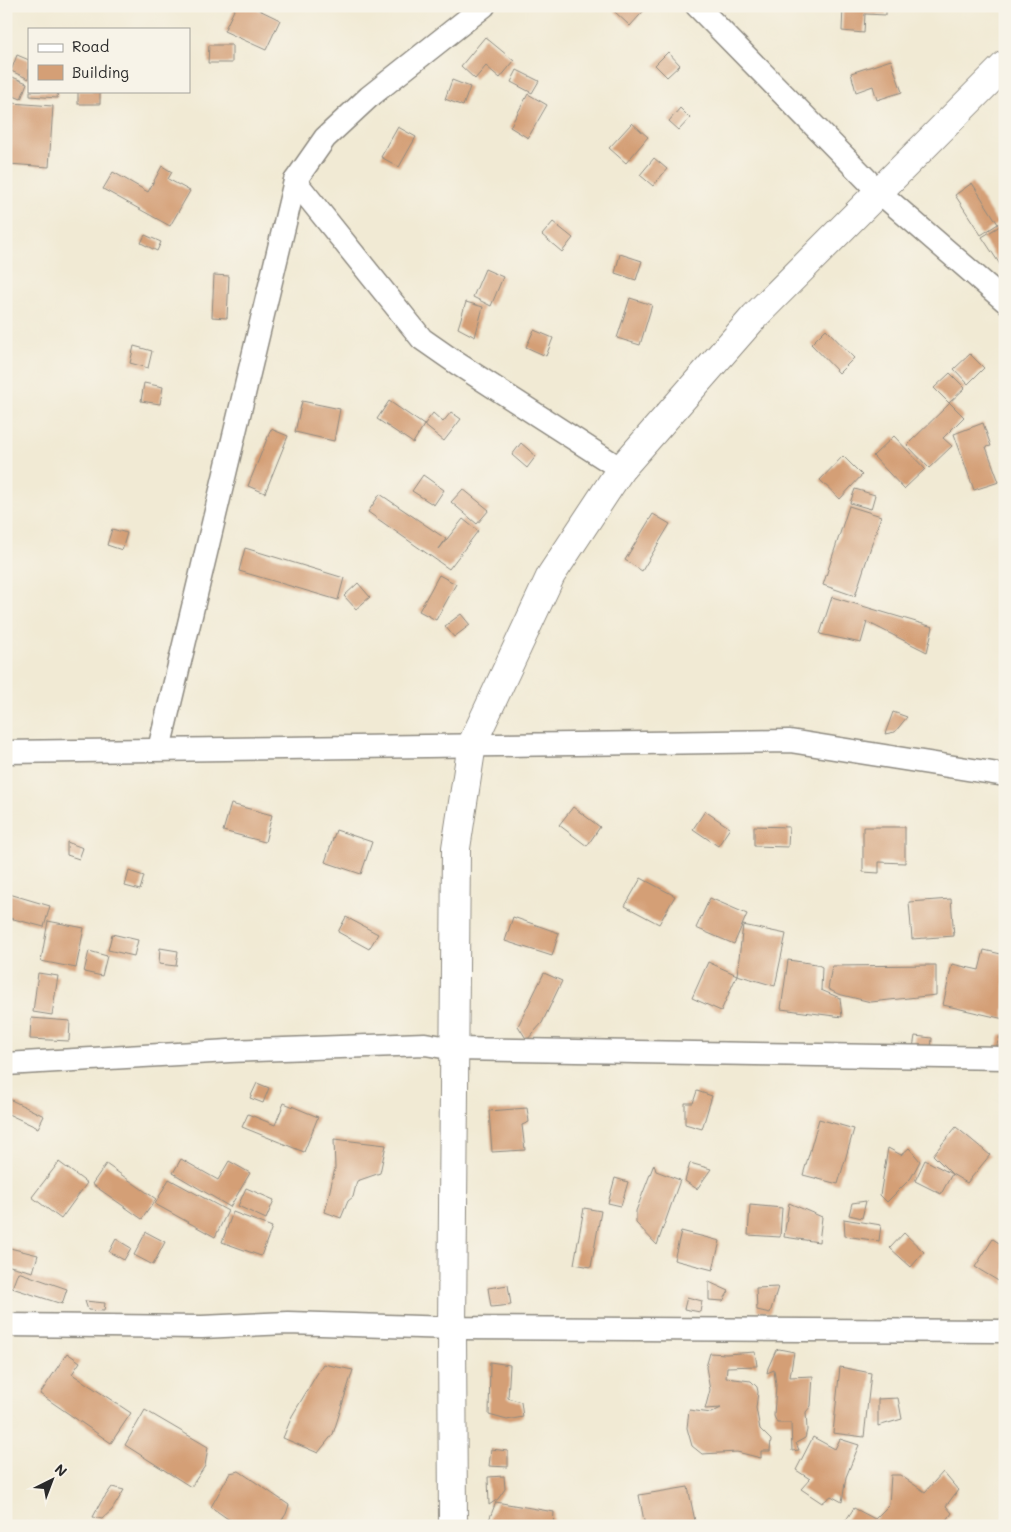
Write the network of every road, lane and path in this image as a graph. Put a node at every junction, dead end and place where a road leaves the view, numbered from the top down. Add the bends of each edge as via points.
1 (696, 6) edge
2 (471, 8) edge
3 (1005, 66) edge
4 (294, 181) junction
5 (879, 192) junction
6 (1005, 302) edge
7 (620, 469) junction
8 (472, 744) junction
9 (159, 749) junction
10 (6, 752) edge
11 (1005, 775) edge
12 (455, 1049) junction
13 (1005, 1058) edge
14 (6, 1064) edge
15 (6, 1325) edge
16 (452, 1328) junction
17 (1005, 1331) edge
18 (453, 1526) edge

1 - 5 street
2 - 4 street via 325,138
3 - 5 street
4 - 7 street via 422,339
4 - 9 street
5 - 6 street
5 - 7 street via 755,316
7 - 8 street via 552,575
8 - 9 street
8 - 11 street via 790,741
8 - 12 street via 456,848
9 - 10 street
12 - 13 street
12 - 14 street via 425,1044
12 - 16 street
15 - 16 street via 202,1328 288,1322
16 - 17 street
16 - 18 street

